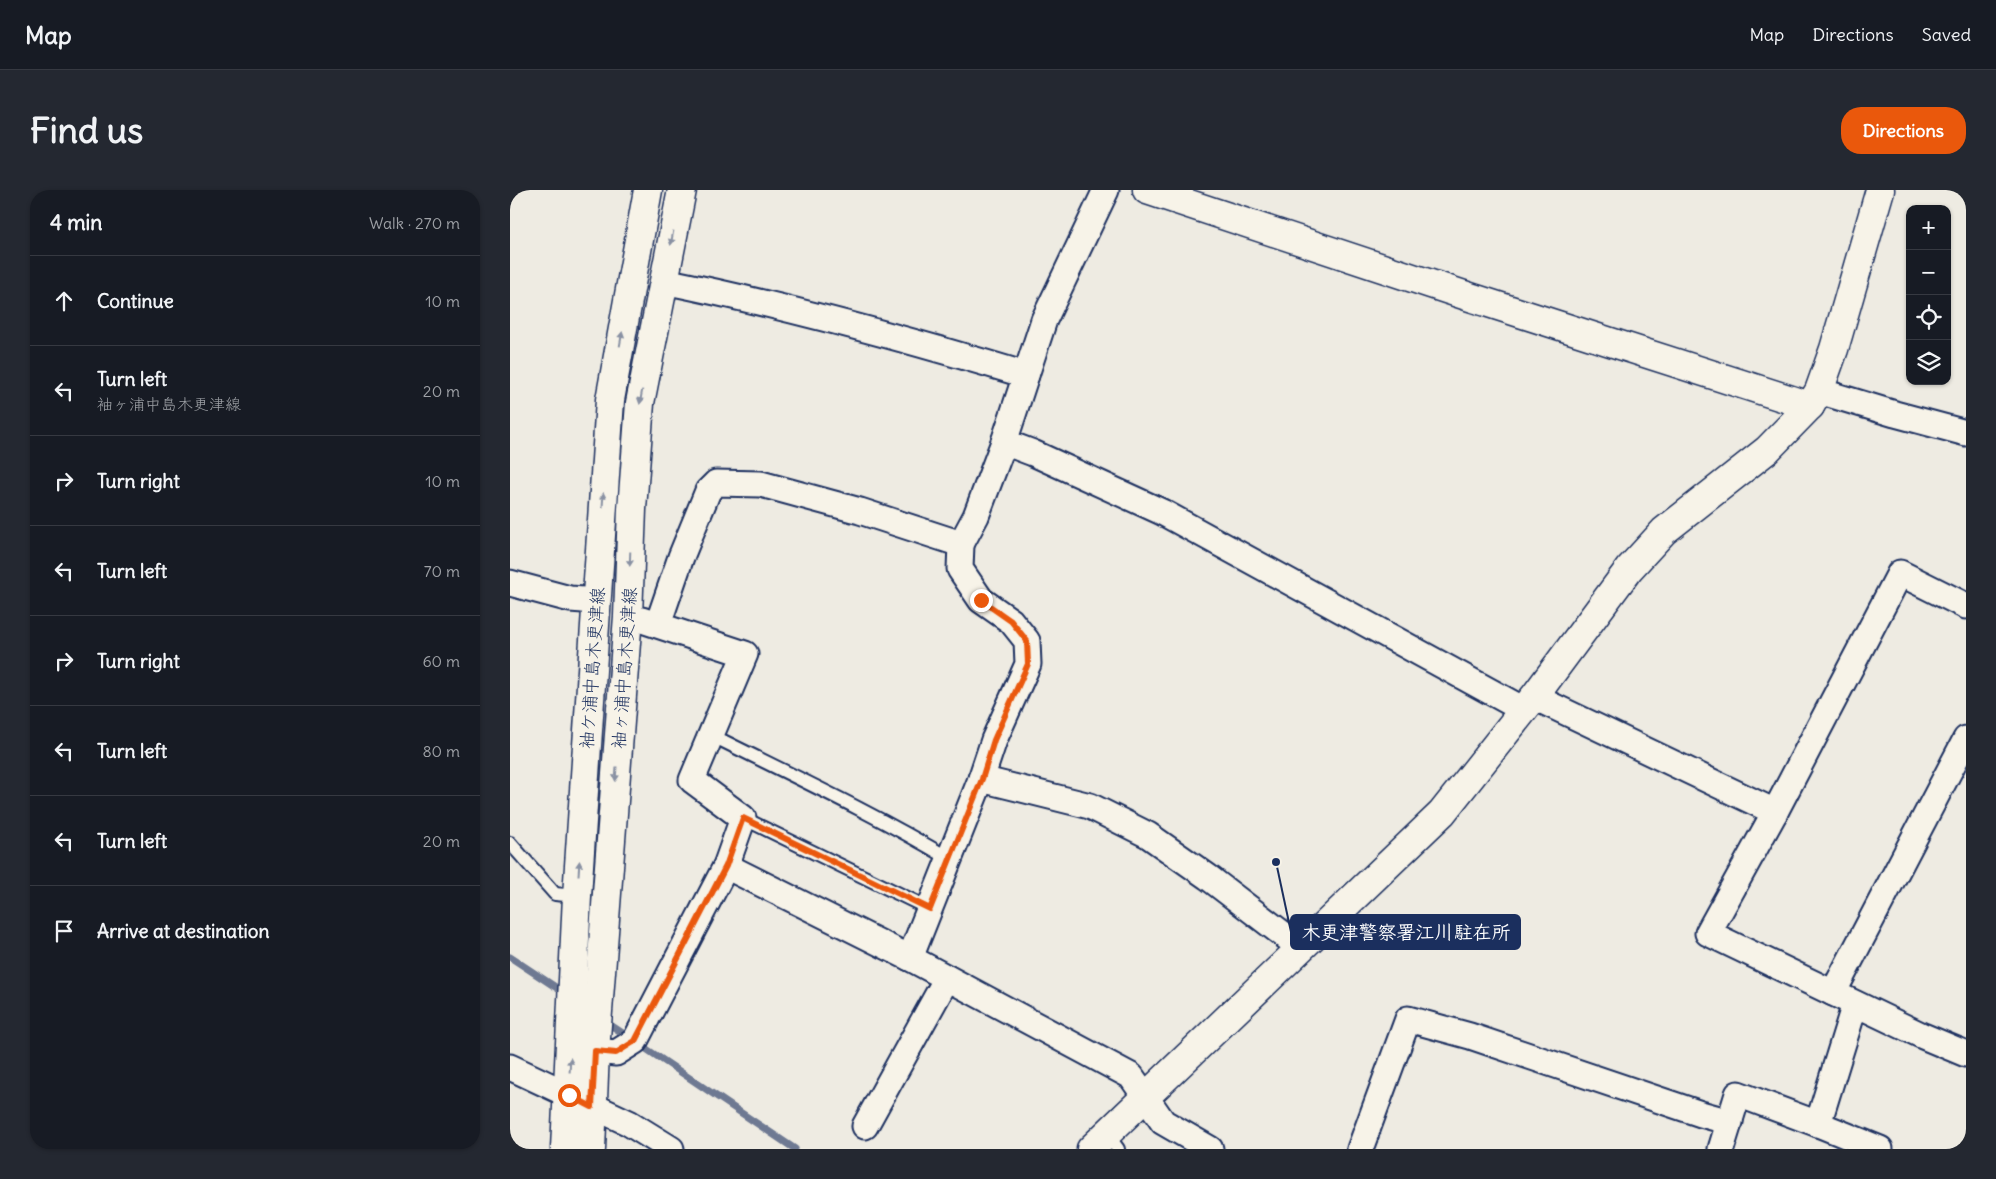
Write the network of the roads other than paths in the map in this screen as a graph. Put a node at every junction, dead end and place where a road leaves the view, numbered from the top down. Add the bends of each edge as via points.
1 (648, 190) edge
2 (682, 190) edge
3 (1106, 190) edge
4 (1147, 190) edge
5 (1880, 190) edge
6 (1191, 196) edge
7 (664, 281) junction
8 (1026, 375) junction
9 (1814, 398) junction
10 (1966, 433) edge
11 (1004, 442) junction
12 (961, 544) junction
13 (510, 583) edge
14 (597, 601) junction
15 (1966, 606) edge
16 (628, 616) junction
17 (658, 624) junction
18 (1529, 704) junction
19 (711, 735) junction
20 (1966, 740) edge
21 (982, 779) junction
22 (1775, 812) junction
23 (743, 818) junction
24 (510, 843) edge
25 (950, 859) junction
26 (726, 866) junction
27 (578, 896) junction
28 (930, 909) junction
29 (1301, 948) junction
30 (910, 958) junction
31 (947, 978) junction
32 (1844, 998) junction
33 (595, 1051) junction
34 (1966, 1054) edge
35 (510, 1067) edge
36 (1147, 1097) junction
37 (580, 1101) junction
38 (1730, 1122) junction
39 (1818, 1124) junction
40 (864, 1126) dead end
41 (1105, 1144) edge
42 (565, 1149) edge
43 (591, 1149) edge
44 (671, 1149) edge
45 (1210, 1149) edge
46 (1360, 1149) edge
47 (1721, 1149) edge
48 (1880, 1149) edge

14 -> 1 main road, 袖ケ浦中島木更津線 via 610,400
2 -> 7 main road, 袖ヶ浦中島木更津線
3 - 8 street via 1044,320
4 - 6 main road
5 - 9 main road via 1834,350
6 - 9 main road via 1480,300
7 - 8 street via 908,340
7 -> 16 main road, 袖ヶ浦中島木更津線 via 640,403
8 - 11 street
9 - 10 street via 1895,414
9 - 18 main road via 1767,450 1664,531 1630,569
11 - 12 street via 976,516
11 - 18 street via 1162,512
12 - 17 street via 860,511 761,484 716,483 708,491
12 - 21 street via 960,569 981,600 1011,621 1027,641 1028,664 994,740
13 - 14 street via 570,599
27 -> 14 main road, 袖ケ浦中島木更津線
15 - 22 street via 1900,572
16 - 17 street
16 -> 33 main road, 袖ヶ浦中島木更津線
17 - 19 street via 745,654
18 - 22 street
18 - 29 main road via 1442,813
19 - 23 street via 692,780
19 - 25 lane via 832,794
20 - 32 street
21 - 25 street
21 - 29 street via 1090,806 1148,835
22 - 32 street via 1708,933
23 - 26 street
23 - 28 lane
24 - 27 lane via 555,894
25 - 28 street
26 - 30 street
26 - 33 street via 635,1041 616,1053
37 -> 27 main road, 袖ケ浦中島木更津線
28 - 30 street
29 - 36 main road
30 - 31 street
31 - 36 street via 1131,1076
31 - 40 street
32 - 34 street
32 - 39 street
33 - 37 main road, 袖ヶ浦中島木更津線
35 - 37 street
36 - 41 main road
36 - 45 street via 1163,1122
37 - 42 main road, 袖ケ浦中島木更津線
37 - 43 main road, 袖ヶ浦中島木更津線
37 - 44 street via 629,1123
38 - 39 street via 1738,1094
38 - 46 street via 1470,1036 1408,1019
38 - 47 street
39 - 48 street

